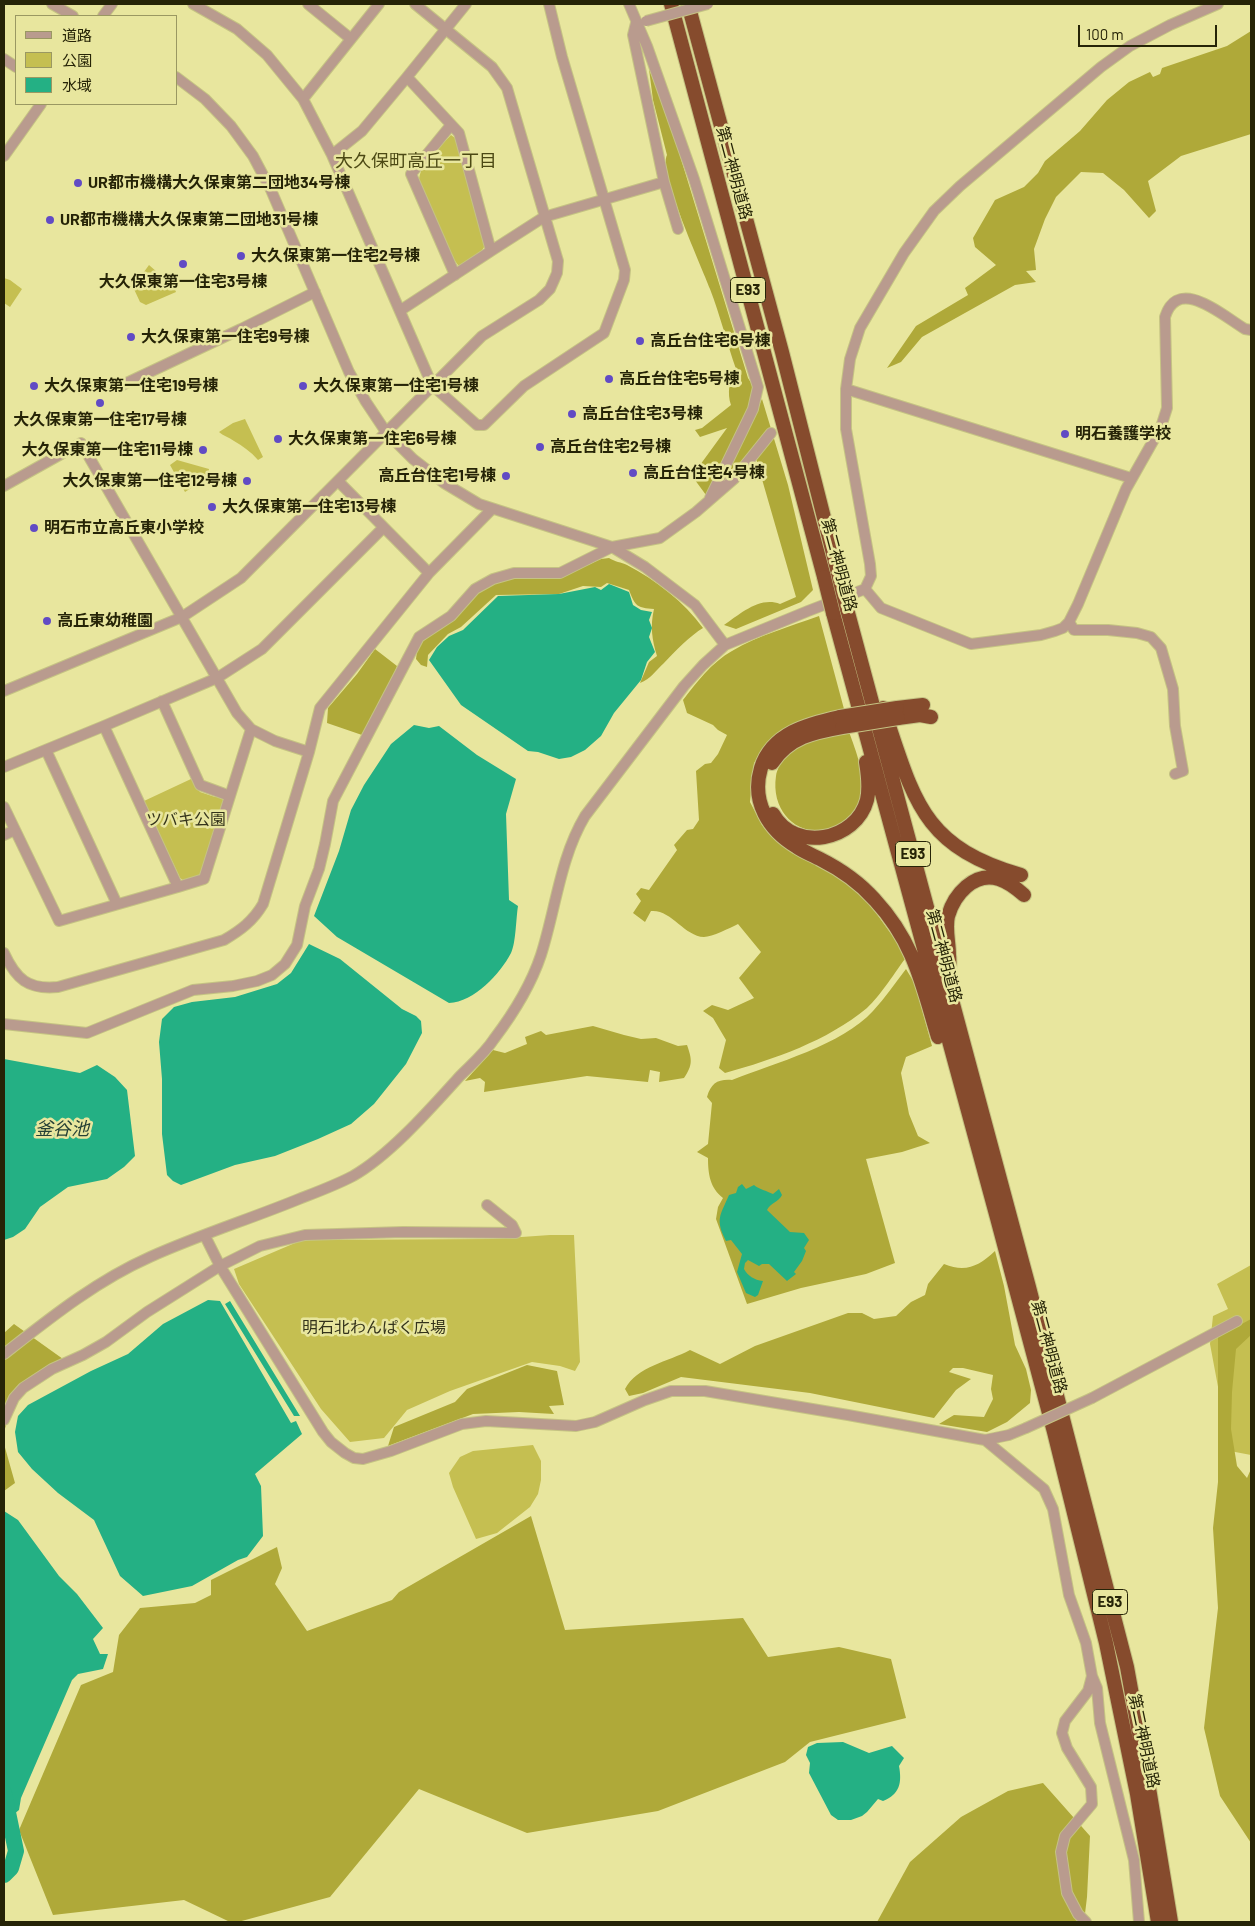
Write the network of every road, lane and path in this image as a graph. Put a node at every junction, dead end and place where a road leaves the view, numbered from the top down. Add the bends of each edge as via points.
1 (52, 4) edge
2 (112, 4) edge
3 (193, 4) edge
4 (308, 4) edge
5 (379, 4) edge
6 (415, 4) edge
7 (466, 4) edge
8 (549, 4) edge
9 (628, 4) edge
10 (671, 4) edge
11 (688, 4) edge
12 (708, 4) edge
13 (1218, 4) edge
14 (71, 15) edge
15 (104, 15) edge
16 (641, 22) junction
17 (446, 28) junction
18 (351, 39) junction
19 (4, 59) edge
20 (15, 66) edge
21 (407, 77) junction
22 (178, 79) edge
23 (303, 99) junction
24 (40, 105) edge
25 (451, 125) junction
26 (332, 155) junction
27 (4, 156) edge
28 (664, 182) junction
29 (605, 198) junction
30 (544, 217) junction
31 (678, 229) dead end
32 (491, 251) junction
33 (455, 275) junction
34 (315, 292) junction
35 (400, 310) junction
36 (1251, 330) edge
37 (432, 385) junction
38 (118, 387) dead end
39 (846, 389) junction
40 (386, 432) junction
41 (771, 433) dead end
42 (1131, 478) junction
43 (338, 481) junction
44 (4, 486) edge
45 (708, 501) junction
46 (492, 510) junction
47 (383, 528) junction
48 (612, 547) junction
49 (429, 573) junction
50 (865, 589) junction
51 (182, 617) junction
52 (1069, 622) junction
53 (726, 646) junction
54 (862, 657) junction
55 (217, 678) junction
56 (4, 692) edge
57 (162, 702) junction
58 (923, 705) dead end
59 (897, 713) junction
60 (931, 717) dead end
61 (841, 722) junction
62 (104, 726) junction
63 (251, 730) junction
64 (866, 733) junction
65 (46, 750) junction
66 (309, 752) junction
67 (4, 767) edge
68 (1175, 774) dead end
69 (230, 796) junction
70 (4, 807) edge
71 (15, 830) junction
72 (4, 835) edge
73 (1021, 876) dead end
74 (178, 887) junction
75 (1024, 895) dead end
76 (117, 904) junction
77 (4, 952) edge
78 (948, 990) junction
79 (4, 1024) edge
80 (967, 1100) junction
81 (487, 1205) dead end
82 (206, 1236) junction
83 (220, 1266) junction
84 (1237, 1321) dead end
85 (4, 1354) edge
86 (4, 1420) edge
87 (985, 1440) junction
88 (1092, 1676) junction
89 (1086, 1922) edge
90 (1139, 1922) edge
91 (1158, 1922) edge
92 (1171, 1922) edge

1 - 14 street
2 - 15 street
3 - 23 street via 237,29 267,55
4 - 18 street
5 - 18 street
6 - 17 street
7 - 17 street
8 - 29 street
9 - 16 street
10 - 64 highway, 第二神明道路 / E93, bridge
11 - 54 highway, 第二神明道路 / E93, bridge
12 - 16 street, bridge
13 - 39 street via 1138,42 1101,67 934,211 860,328 850,359
16 - 28 street via 633,34
16 - 45 street via 694,179 758,387 753,409
17 - 21 street
17 - 30 street via 492,66 507,88
18 - 23 street
19 - 20 street
21 - 25 street
21 - 26 street via 362,130
22 - 34 street via 205,99 253,156
23 - 26 street
24 - 27 street
25 - 32 street via 459,133
25 - 33 street via 411,174
26 - 35 street
28 - 29 street
28 - 31 street
29 - 30 street
29 - 37 street via 625,270 604,333 524,386 484,425 477,425
30 - 32 street
30 - 37 street via 558,261 550,289 539,300 482,336
32 - 33 street
33 - 35 street
34 - 38 street
34 - 40 street via 348,372
35 - 37 street
36 - 42 street via 1195,298 1183,298 1167,309 1167,408 1161,427
37 - 40 street
39 - 42 street
39 - 50 street via 846,429 870,564 871,576
40 - 43 street
40 - 46 street via 444,483
41 - 45 street via 734,479
42 - 52 street
43 - 47 street
43 - 51 street via 241,578
44 - 51 street via 81,443
45 - 48 street via 660,538
46 - 48 street
46 - 49 street
47 - 49 street
47 - 55 street via 262,649
48 - 53 street via 695,605
48 - 79 street via 560,573 514,573 493,579 475,589 450,616 419,637 333,801 326,844 305,906 297,945 285,964 272,975 233,986 193,990 87,1033
49 - 66 street via 320,708
50 - 52 street via 881,608 971,644 1041,635 1064,628
50 - 53 street
51 - 55 street
51 - 56 street
52 - 68 street via 1074,630 1108,630 1151,636 1161,648 1173,689 1183,771
53 - 82 street via 702,665 684,686 575,832 533,976 493,1041 375,1161 322,1190
54 - 73 highway via 920,808 942,837 967,854
54 - 78 highway, 第二神明道路 / E93
55 - 57 street
55 - 63 street via 237,714
57 - 62 street
57 - 69 street via 200,785
58 - 59 highway
59 - 60 highway
59 - 61 highway, bridge
61 - 64 highway via 797,738 779,752 767,772 766,796 771,809 777,820 795,833 810,838 829,838 842,832 857,818 867,801
61 - 80 highway via 819,721 791,731 778,741 762,763 758,777 760,807 781,837 852,879 874,898 903,937
62 - 65 street
62 - 74 street
63 - 66 street
63 - 69 street
64 - 80 highway, 第二神明道路 / E93
65 - 67 street
65 - 76 street
66 - 77 street via 263,904 241,930 224,940 58,987 30,985 14,972
69 - 74 street via 204,879
70 - 71 street
71 - 72 street
71 - 76 street via 59,921
74 - 76 street
75 - 78 highway via 997,878 970,883 961,892 948,916
78 - 80 highway, 第二神明道路 / E93
80 - 91 highway, 第二神明道路 / E93 via 1106,1643 1137,1794
80 - 92 highway, 第二神明道路 / E93 via 1029,1287 1127,1667
81 - 83 street via 512,1225 516,1233 305,1235 260,1246
82 - 83 street
82 - 85 street via 150,1257 110,1277 67,1305
83 - 86 street via 106,1342 23,1388 14,1398
83 - 87 street via 323,1432 331,1442 354,1458 363,1459 392,1451 462,1424 486,1421 576,1426 595,1422 671,1391 705,1391
84 - 87 street, bridge via 1092,1398 1009,1435
87 - 88 street via 1044,1489 1053,1509 1069,1595 1086,1643
88 - 89 street via 1088,1691 1065,1721 1062,1733 1067,1748 1091,1787 1092,1804 1065,1836 1061,1852 1067,1893
88 - 90 street via 1097,1688 1100,1723 1134,1860

